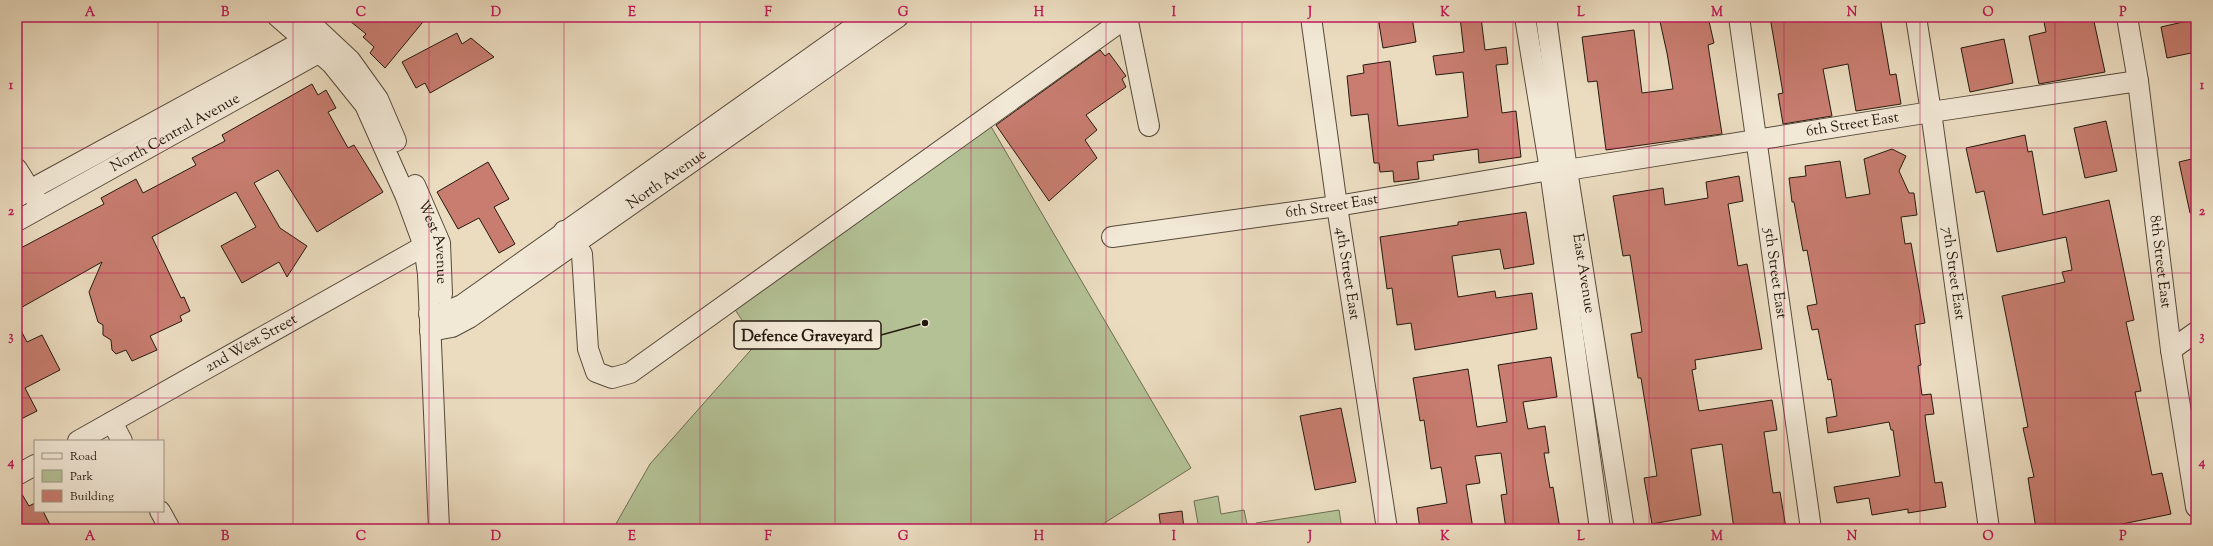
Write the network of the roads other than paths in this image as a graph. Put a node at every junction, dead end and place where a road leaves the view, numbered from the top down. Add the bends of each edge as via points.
1 (278, 17) edge
2 (868, 17) edge
3 (898, 17) edge
4 (1127, 17) edge
5 (1311, 17) edge
6 (1524, 17) edge
7 (1546, 17) edge
8 (1739, 17) edge
9 (1916, 17) edge
10 (2126, 17) edge
11 (309, 29) edge
12 (327, 49) junction
13 (2138, 81) junction
14 (1931, 112) junction
15 (1149, 126) dead end
16 (1757, 141) junction
17 (17, 169) edge
18 (1558, 170) junction
19 (24, 193) edge
20 (1337, 206) junction
21 (40, 209) junction
22 (17, 221) edge
23 (1112, 237) dead end
24 (568, 238) junction
25 (424, 246) junction
26 (437, 322) junction
27 (2196, 332) edge
28 (2171, 350) junction
29 (112, 422) junction
30 (80, 440) edge
31 (121, 440) edge
32 (34, 466) edge
33 (17, 475) edge
34 (2196, 507) edge
35 (161, 512) edge
36 (170, 529) edge
37 (439, 529) edge
38 (452, 529) edge
39 (1387, 529) edge
40 (1600, 529) edge
41 (1624, 529) edge
42 (1811, 529) edge
43 (1989, 529) edge

1 - 11 street
2 - 24 street, North Avenue
3 - 24 street, North Avenue
4 - 15 street
4 - 24 street via 630,373 612,378 596,372 588,349 582,254
5 - 20 street, 4th Street East
6 - 18 street, East Avenue
7 - 18 street, East Avenue
8 - 16 street, 5th Street East
9 - 14 street, 7th Street East
10 - 13 street, 8th Street East
11 - 12 street
11 - 19 street, North Central Avenue
12 - 21 street, North Central Avenue
12 - 25 street, West Avenue via 332,64 365,105 406,197
12 - 26 street, West Avenue via 350,60 378,99 440,242
13 - 14 street, 6th Street East
13 - 28 street, 8th Street East
14 - 16 street, 6th Street East
14 - 43 street, 7th Street East
16 - 18 street, 6th Street East
16 - 42 street, 5th Street East
17 - 19 street
18 - 20 street, 6th Street East
18 - 40 street, East Avenue
18 - 41 street, East Avenue
19 - 21 street
20 - 23 street, 6th Street East
20 - 39 street, 4th Street East
21 - 22 street, North Central Avenue
24 - 26 street, North Avenue
25 - 26 street, West Avenue
25 - 29 street, 2nd West Street
26 - 37 street, West Avenue
26 - 38 street, West Avenue
27 - 28 street
28 - 34 street, 8th Street East
29 - 30 street, 2nd West Street
29 - 31 street
32 - 33 street
35 - 36 street

